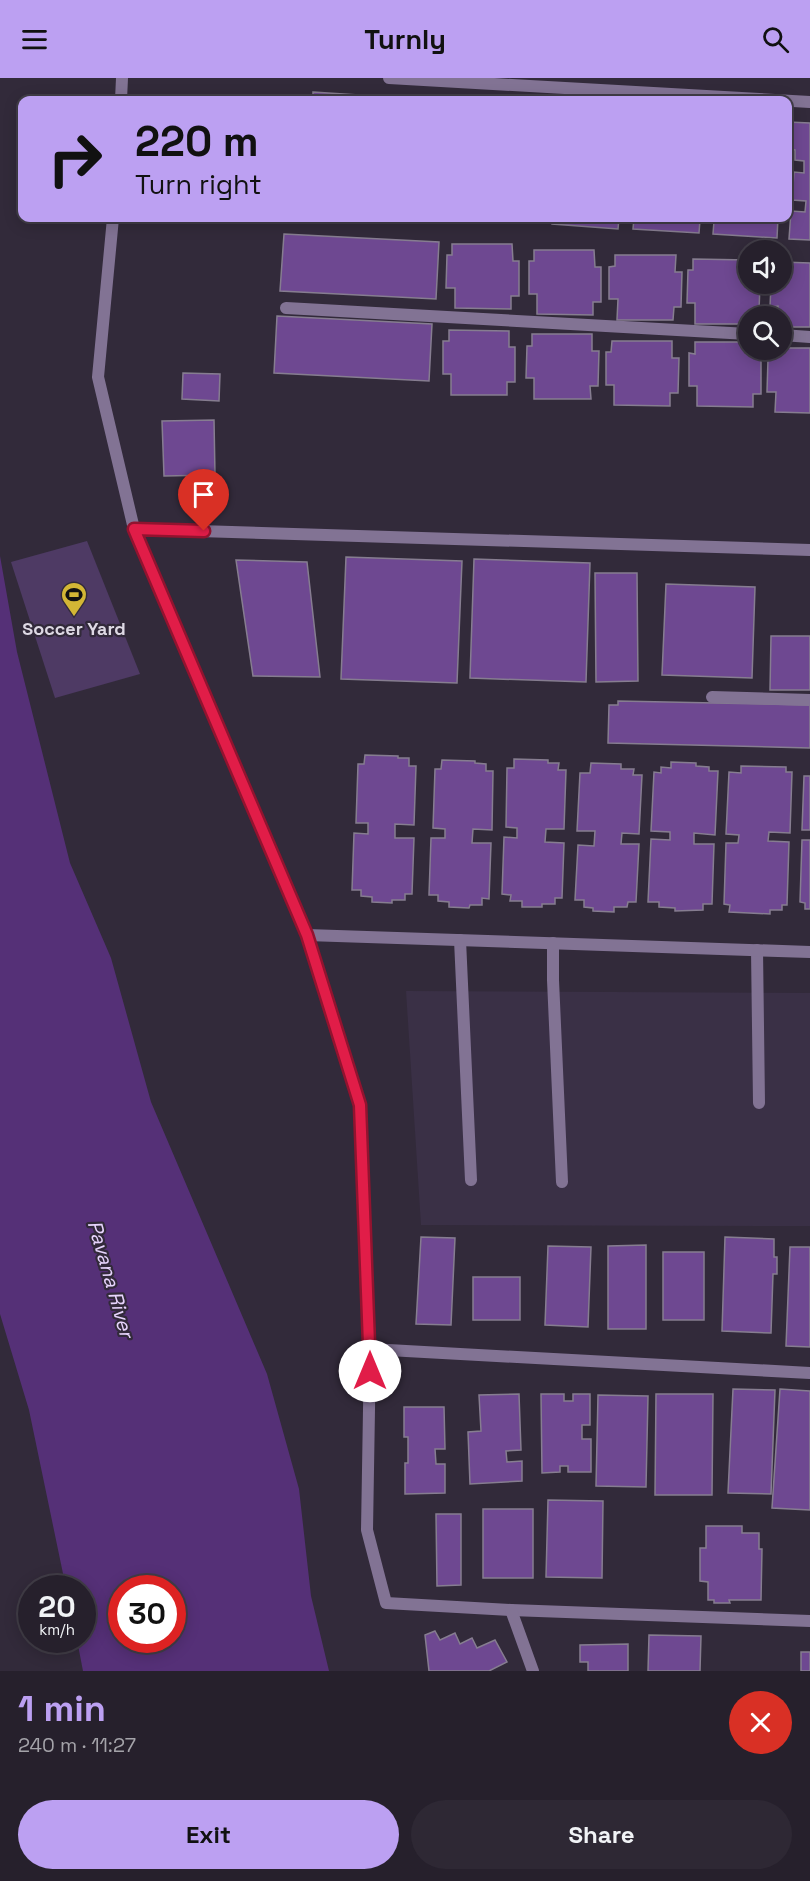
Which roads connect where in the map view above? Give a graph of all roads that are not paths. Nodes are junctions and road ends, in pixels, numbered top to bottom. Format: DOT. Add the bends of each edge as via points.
graph roads {
  1 [pos="122,78"];
  2 [pos="389,78"];
  3 [pos="120,96"];
  4 [pos="705,96"];
  5 [pos="792,101"];
  6 [pos="810,102"];
  7 [pos="113,222"];
  8 [pos="286,308"];
  9 [pos="738,333"];
  10 [pos="792,336"];
  11 [pos="810,337"];
  12 [pos="134,529"];
  13 [pos="810,550"];
  14 [pos="712,697"];
  15 [pos="810,700"];
  16 [pos="307,935"];
  17 [pos="460,940"];
  18 [pos="553,943"];
  19 [pos="757,950"];
  20 [pos="810,952"];
  21 [pos="759,1103"];
  22 [pos="471,1180"];
  23 [pos="562,1182"];
  24 [pos="370,1349"];
  25 [pos="810,1373"];
  26 [pos="511,1610"];
  27 [pos="810,1620"];
  28 [pos="533,1671"];
  1 -- 3 [label="street"];
  2 -- 4 [label="street"];
  5 -- 6 [label="street"];
  7 -- 12 [label="street" via="98,377"];
  8 -- 9 [label="street"];
  10 -- 11 [label="street"];
  12 -- 13 [label="street"];
  12 -- 16 [label="street"];
  14 -- 15 [label="street"];
  16 -- 17 [label="street"];
  16 -- 24 [label="street" via="360,1105"];
  17 -- 18 [label="street"];
  17 -- 22 [label="street"];
  18 -- 19 [label="street"];
  18 -- 23 [label="street"];
  19 -- 20 [label="street"];
  19 -- 21 [label="street"];
  24 -- 25 [label="street"];
  24 -- 26 [label="street" via="367,1530 386,1603"];
  26 -- 27 [label="street"];
  26 -- 28 [label="street"];
}
